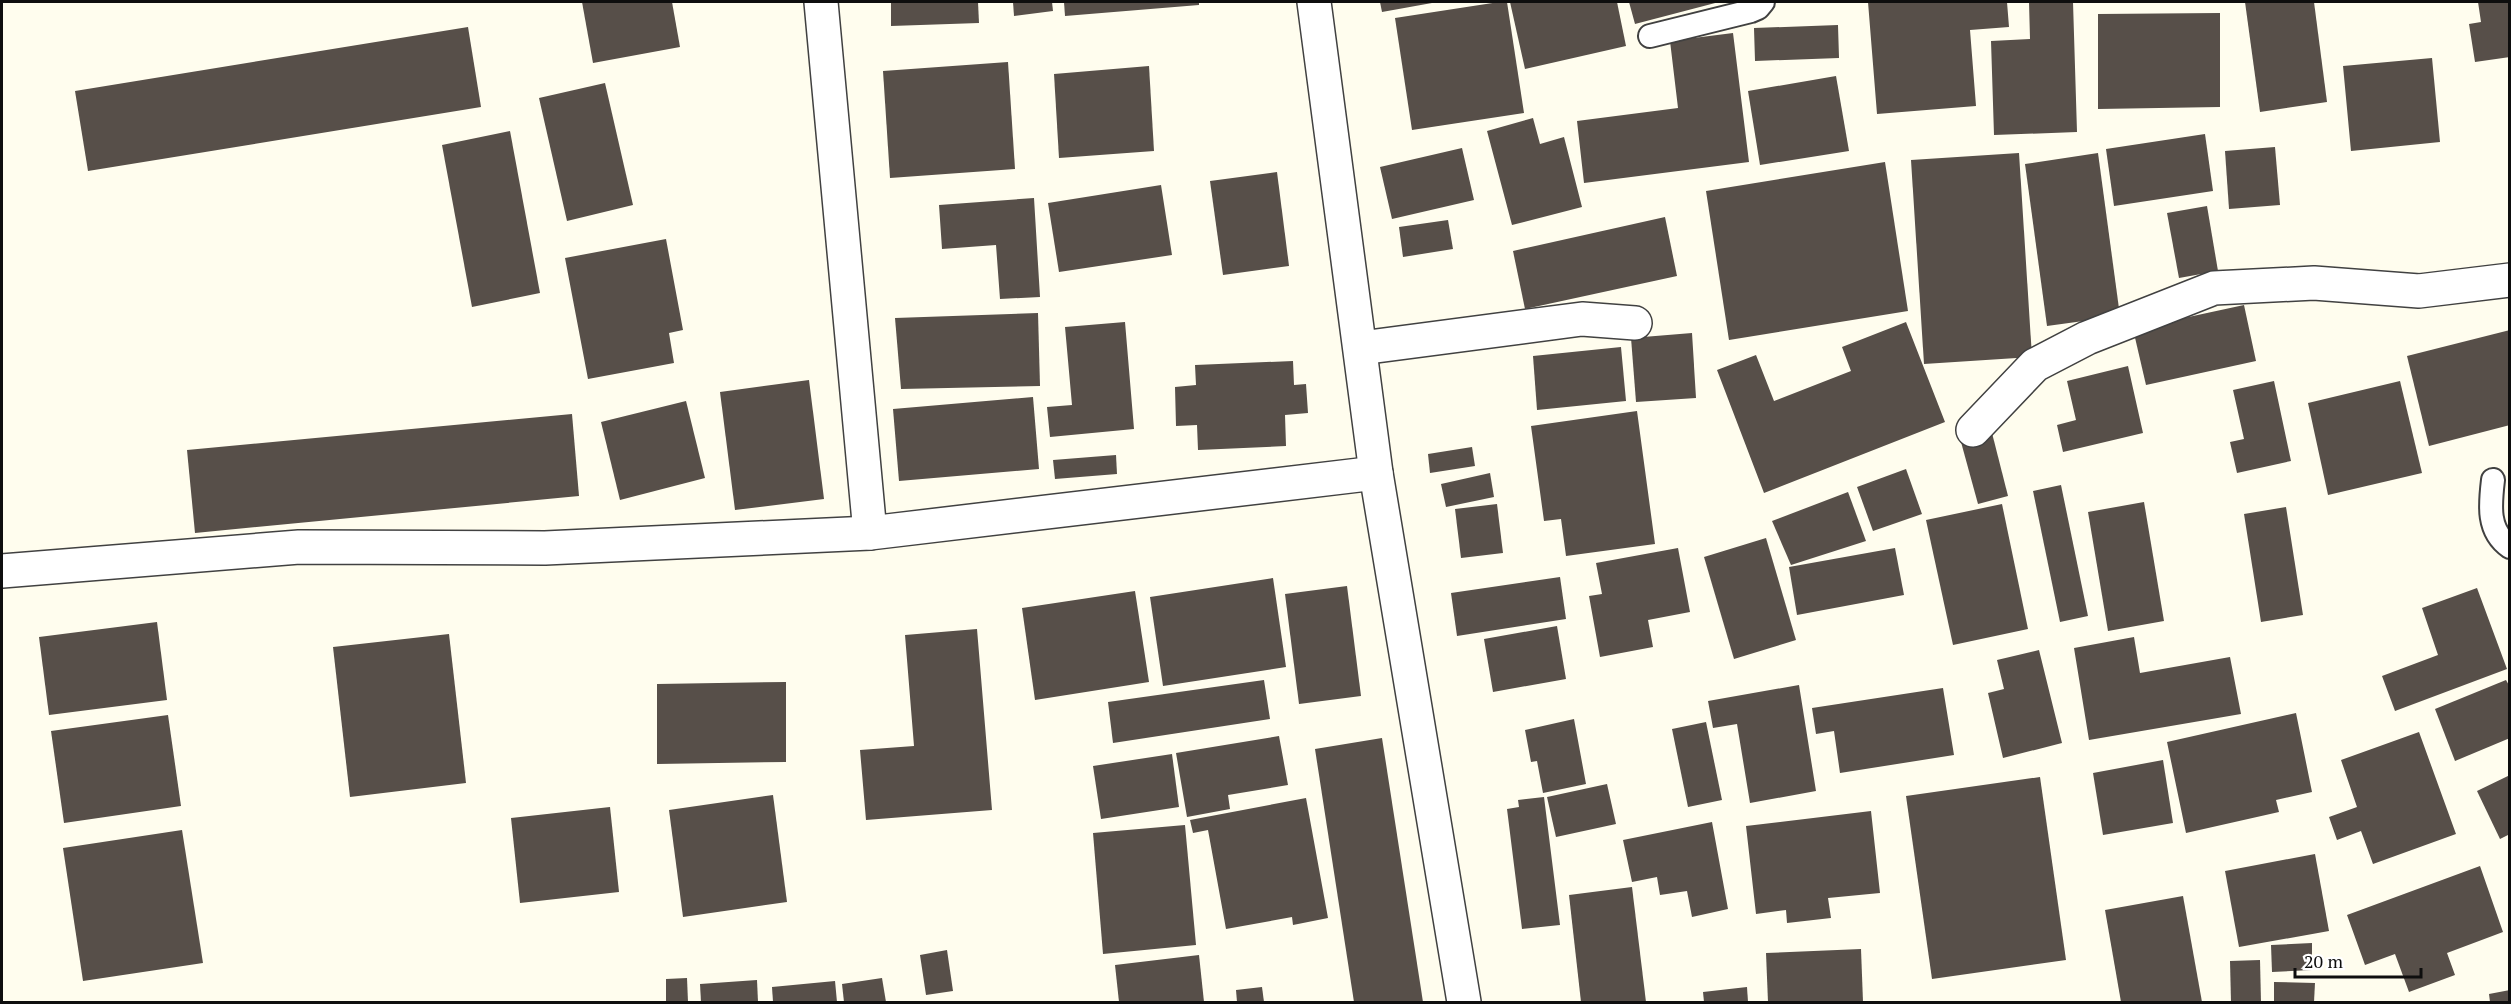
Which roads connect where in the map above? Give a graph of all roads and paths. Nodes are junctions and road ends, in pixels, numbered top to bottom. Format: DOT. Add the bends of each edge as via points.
graph roads {
  1 [pos="820,2"];
  2 [pos="1314,2"];
  3 [pos="1763,2"];
  4 [pos="1650,36"];
  5 [pos="2510,280"];
  6 [pos="1635,323"];
  7 [pos="1361,348"];
  8 [pos="1972,430"];
  9 [pos="1376,473"];
  10 [pos="2493,480"];
  11 [pos="870,533"];
  12 [pos="2510,548"];
  13 [pos="2,571"];
  14 [pos="1464,1002"];
  1 -- 11 [label="street"];
  2 -- 7 [label="street"];
  3 -- 4 [label="lane" via="1751,11"];
  5 -- 8 [label="street" via="2419,291 2313,283 2214,288 2087,338 2035,365"];
  6 -- 7 [label="street" via="1582,319"];
  7 -- 9 [label="street"];
  9 -- 11 [label="street"];
  9 -- 14 [label="street"];
  10 -- 12 [label="lane" via="2489,512 2500,540"];
  11 -- 13 [label="street" via="545,548 300,547"];
}
